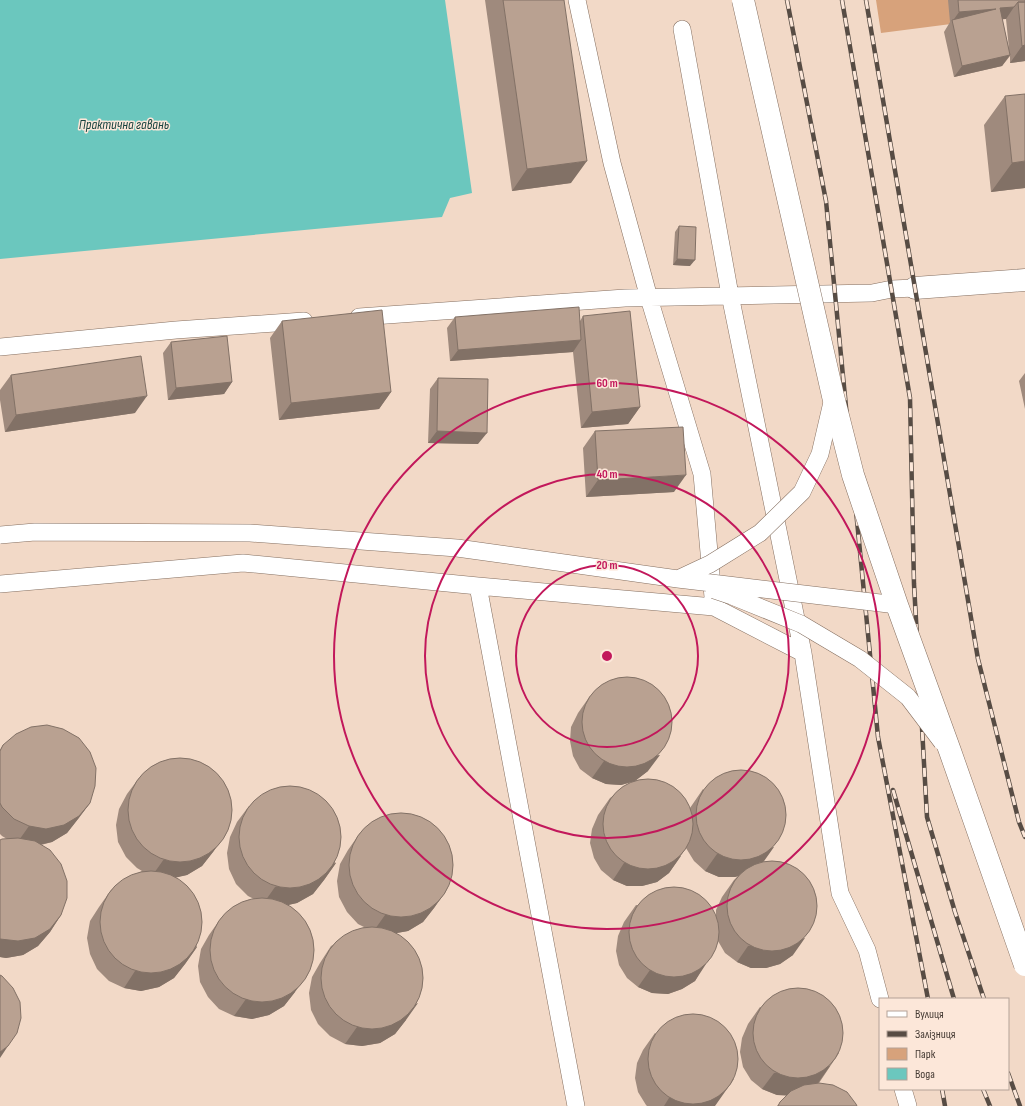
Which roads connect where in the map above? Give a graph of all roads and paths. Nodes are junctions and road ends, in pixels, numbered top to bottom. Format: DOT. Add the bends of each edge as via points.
graph roads {
  1 [pos="577,0"];
  2 [pos="743,0"];
  3 [pos="682,29"];
  4 [pos="1025,280"];
  5 [pos="915,288"];
  6 [pos="730,295"];
  7 [pos="648,298"];
  8 [pos="341,318"];
  9 [pos="318,320"];
  10 [pos="0,347"];
  11 [pos="833,396"];
  12 [pos="0,535"];
  13 [pos="678,579"];
  14 [pos="0,584"];
  15 [pos="478,586"];
  16 [pos="897,605"];
  17 [pos="714,607"];
  18 [pos="803,653"];
  19 [pos="950,751"];
  20 [pos="1025,965"];
  21 [pos="880,998"];
  22 [pos="903,1090"];
  23 [pos="576,1106"];
  24 [pos="908,1106"];
  1 -- 7 [label="lane" via="612,163"];
  2 -- 11 [label="street, bridge"];
  3 -- 6 [label="lane"];
  4 -- 5 [label="street"];
  5 -- 6 [label="lane" via="872,293"];
  6 -- 7 [label="lane"];
  6 -- 18 [label="lane"];
  7 -- 8 [label="lane"];
  7 -- 17 [label="lane" via="702,474"];
  9 -- 10 [label="lane" via="176,330"];
  11 -- 13 [label="lane, bridge" via="820,454 802,492 760,533 710,564"];
  11 -- 16 [label="street, bridge" via="853,475"];
  12 -- 13 [label="lane, bridge" via="35,532 250,533 457,548"];
  13 -- 16 [label="lane, bridge"];
  13 -- 19 [label="lane, bridge" via="732,596 801,624 860,659 908,697"];
  14 -- 15 [label="lane" via="243,563"];
  15 -- 17 [label="lane"];
  15 -- 23 [label="lane"];
  16 -- 19 [label="street, bridge"];
  17 -- 18 [label="lane"];
  18 -- 21 [label="lane" via="840,893 867,950"];
  19 -- 20 [label="street, bridge"];
  22 -- 24 [label="lane"];
}
